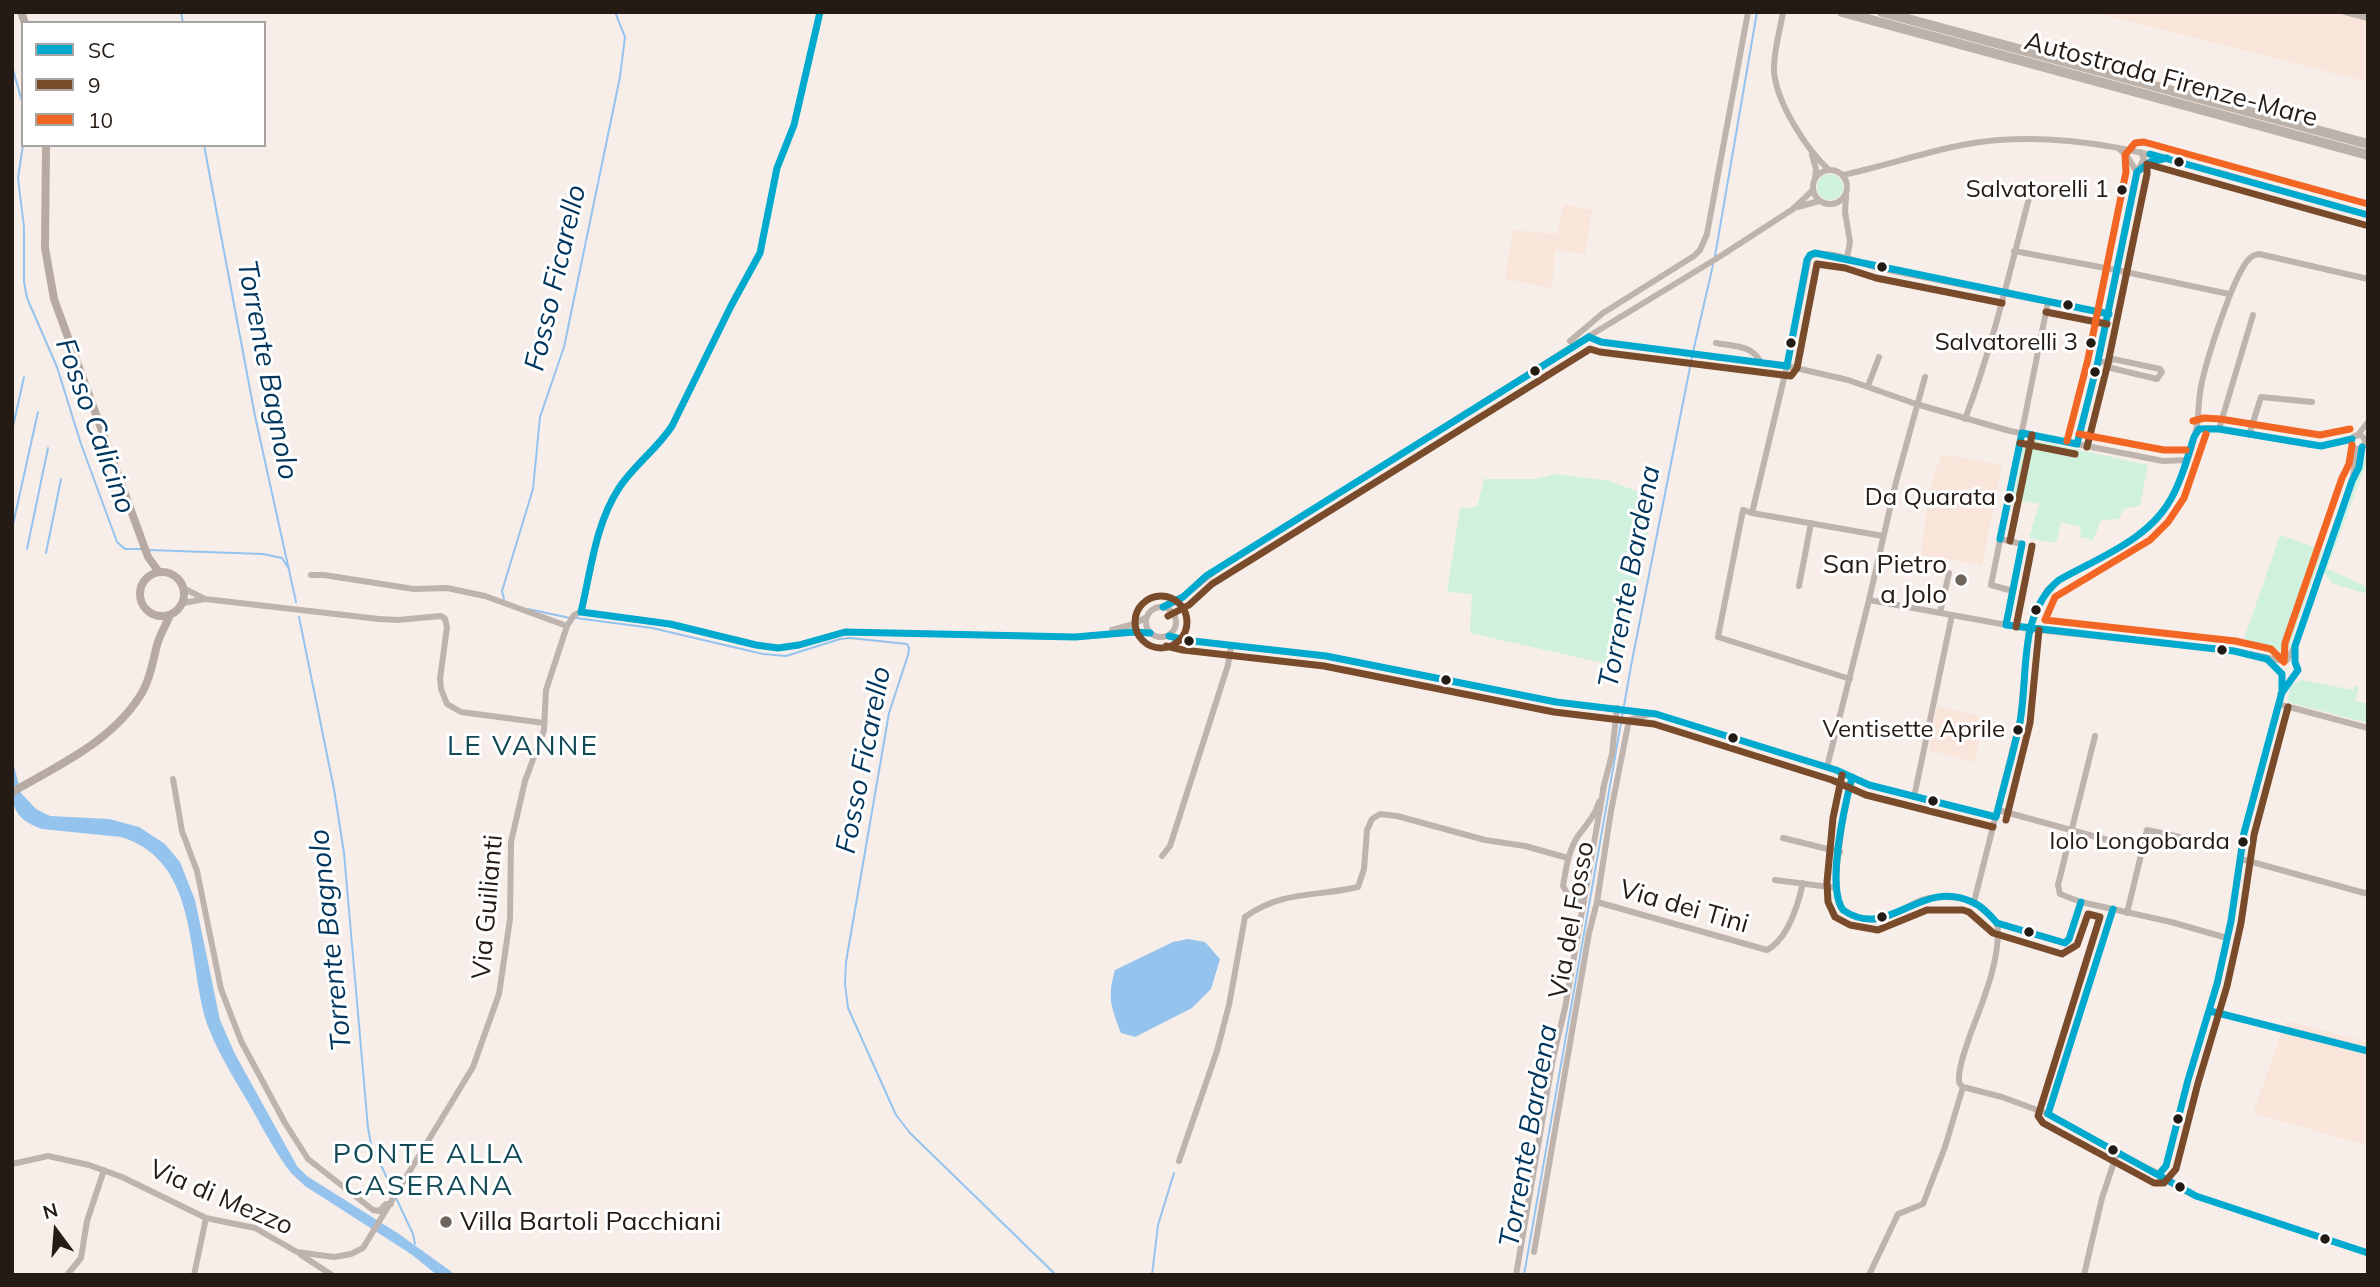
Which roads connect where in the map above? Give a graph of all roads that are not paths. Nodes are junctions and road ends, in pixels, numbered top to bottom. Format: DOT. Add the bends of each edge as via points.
graph roads {
  1 [pos="820,12"];
  2 [pos="1748,12"];
  3 [pos="1783,12"];
  4 [pos="1842,12"];
  5 [pos="1882,12"];
  6 [pos="2345,12"];
  7 [pos="2368,18"];
  8 [pos="2368,144"];
  9 [pos="2117,146"];
  10 [pos="46,147"];
  11 [pos="2141,152"];
  12 [pos="1812,153"];
  13 [pos="2368,155"];
  14 [pos="2167,158"];
  15 [pos="1829,170"];
  16 [pos="1868,170"];
  17 [pos="2137,172"];
  18 [pos="1843,176"];
  19 [pos="1815,179"];
  20 [pos="1847,184"];
  21 [pos="2032,187"];
  22 [pos="1813,190"];
  23 [pos="1846,194"];
  24 [pos="1819,201"];
  25 [pos="1830,205"];
  26 [pos="1793,209"];
  27 [pos="2368,215"];
  28 [pos="1847,220"];
  29 [pos="2014,251"];
  30 [pos="1847,258"];
  31 [pos="2116,270"];
  32 [pos="2368,279"];
  33 [pos="2004,293"];
  34 [pos="2229,294"];
  35 [pos="2048,302"];
  36 [pos="2109,314"];
  37 [pos="2253,315"];
  38 [pos="1570,341"];
  39 [pos="1716,343"];
  40 [pos="1683,353"];
  41 [pos="1880,357"];
  42 [pos="1760,361"];
  43 [pos="2098,361"];
  44 [pos="2108,363"];
  45 [pos="2135,364"];
  46 [pos="1787,366"];
  47 [pos="2132,373"];
  48 [pos="1925,377"];
  49 [pos="1868,386"];
  50 [pos="2312,402"];
  51 [pos="1916,404"];
  52 [pos="1965,419"];
  53 [pos="2368,422"];
  54 [pos="2219,429"];
  55 [pos="2196,431"];
  56 [pos="2021,433"];
  57 [pos="2249,435"];
  58 [pos="2354,438"];
  59 [pos="2365,442"];
  60 [pos="2077,444"];
  61 [pos="2353,447"];
  62 [pos="2186,460"];
  63 [pos="2352,481"];
  64 [pos="1752,513"];
  65 [pos="1811,523"];
  66 [pos="1884,536"];
  67 [pos="2000,539"];
  68 [pos="148,557"];
  69 [pos="159,572"];
  70 [pos="1949,573"];
  71 [pos="311,575"];
  72 [pos="149,576"];
  73 [pos="1799,586"];
  74 [pos="183,588"];
  75 [pos="2013,592"];
  76 [pos="1183,597"];
  77 [pos="205,599"];
  78 [pos="1869,600"];
  79 [pos="183,603"];
  80 [pos="1163,607"];
  81 [pos="1940,613"];
  82 [pos="578,614"];
  83 [pos="153,615"];
  84 [pos="170,615"];
  85 [pos="1952,615"];
  86 [pos="1147,617"];
  87 [pos="1176,621"];
  88 [pos="568,624"];
  89 [pos="2006,625"];
  90 [pos="2029,629"];
  91 [pos="1150,633"];
  92 [pos="1096,634"];
  93 [pos="1169,636"];
  94 [pos="158,642"];
  95 [pos="1201,642"];
  96 [pos="1231,646"];
  97 [pos="2295,646"];
  98 [pos="2267,659"];
  99 [pos="2286,660"];
  100 [pos="2295,662"];
  101 [pos="2281,672"];
  102 [pos="2293,677"];
  103 [pos="1850,679"];
  104 [pos="2282,692"];
  105 [pos="2278,704"];
  106 [pos="1617,708"];
  107 [pos="1656,713"];
  108 [pos="544,723"];
  109 [pos="2368,727"];
  110 [pos="2095,736"];
  111 [pos="1827,767"];
  112 [pos="1852,777"];
  113 [pos="173,779"];
  114 [pos="1604,786"];
  115 [pos="12,792"];
  116 [pos="1914,797"];
  117 [pos="1997,814"];
  118 [pos="2071,832"];
  119 [pos="1783,838"];
  120 [pos="2110,841"];
  121 [pos="2199,841"];
  122 [pos="1840,852"];
  123 [pos="1161,856"];
  124 [pos="1568,858"];
  125 [pos="2242,859"];
  126 [pos="1775,880"];
  127 [pos="1803,883"];
  128 [pos="1837,888"];
  129 [pos="2368,894"];
  130 [pos="1584,902"];
  131 [pos="1597,902"];
  132 [pos="1973,902"];
  133 [pos="2081,902"];
  134 [pos="2113,909"];
  135 [pos="2127,913"];
  136 [pos="1997,923"];
  137 [pos="2227,938"];
  138 [pos="2210,1010"];
  139 [pos="2368,1051"];
  140 [pos="1963,1087"];
  141 [pos="2048,1114"];
  142 [pos="2117,1153"];
  143 [pos="1179,1161"];
  144 [pos="12,1164"];
  145 [pos="104,1170"];
  146 [pos="2160,1174"];
  147 [pos="391,1203"];
  148 [pos="206,1218"];
  149 [pos="370,1239"];
  150 [pos="297,1252"];
  151 [pos="1534,1252"];
  152 [pos="2368,1253"];
  153 [pos="67,1275"];
  154 [pos="194,1275"];
  155 [pos="332,1275"];
  156 [pos="1516,1275"];
  157 [pos="1869,1275"];
  158 [pos="2084,1275"];
  1 -- 82 [label="street" via="794,125 777,168 760,253 668,434 625,479 610,505"];
  2 -- 38 [label="street" via="1703,246"];
  3 -- 12 [label="street" via="1774,65 1777,87"];
  4 -- 13 [label="highway, Autostrada Firenze-Mare"];
  5 -- 8 [label="highway, Autostrada Firenze-Mare"];
  6 -- 7 [label="street"];
  9 -- 11 [label="street"];
  9 -- 16 [label="street" via="2061,139 1996,140 1950,146"];
  9 -- 17 [label="street"];
  10 -- 68 [label="main road" via="44,229 49,279"];
  11 -- 14 [label="street"];
  11 -- 17 [label="street" via="2144,159"];
  12 -- 15 [label="street"];
  12 -- 19 [label="street"];
  14 -- 17 [label="street" via="2150,162"];
  14 -- 27 [label="street"];
  15 -- 18 [label="street"];
  15 -- 19 [label="street"];
  16 -- 18 [label="street"];
  16 -- 20 [label="street"];
  17 -- 31 [label="street"];
  18 -- 20 [label="street"];
  19 -- 22 [label="street"];
  20 -- 23 [label="street"];
  21 -- 29 [label="street"];
  22 -- 24 [label="street"];
  22 -- 26 [label="street"];
  23 -- 25 [label="street"];
  23 -- 28 [label="street"];
  24 -- 25 [label="street"];
  24 -- 26 [label="street"];
  25 -- 28 [label="street"];
  26 -- 76 [label="street" via="1206,576"];
  28 -- 30 [label="street"];
  29 -- 31 [label="street"];
  29 -- 33 [label="street"];
  30 -- 33 [label="street"];
  30 -- 46 [label="street" via="1818,253 1809,257"];
  31 -- 34 [label="street"];
  31 -- 36 [label="street"];
  32 -- 34 [label="street" via="2259,254 2248,259"];
  33 -- 35 [label="street"];
  33 -- 52 [label="street" via="1983,374"];
  34 -- 55 [label="street" via="2200,391"];
  35 -- 36 [label="street"];
  35 -- 56 [label="street"];
  36 -- 43 [label="street"];
  37 -- 54 [label="street"];
  39 -- 42 [label="street" via="1750,349"];
  40 -- 42 [label="street"];
  41 -- 49 [label="street"];
  42 -- 46 [label="street"];
  43 -- 44 [label="street"];
  43 -- 60 [label="street"];
  44 -- 45 [label="street" via="2113,359"];
  44 -- 47 [label="street"];
  45 -- 47 [label="street"];
  45 -- 47 [label="street" via="2162,372 2157,379"];
  46 -- 49 [label="street"];
  46 -- 64 [label="street"];
  48 -- 51 [label="street"];
  49 -- 51 [label="street"];
  50 -- 57 [label="street" via="2261,397"];
  51 -- 52 [label="street"];
  51 -- 66 [label="street"];
  52 -- 56 [label="street"];
  53 -- 58 [label="street"];
  54 -- 55 [label="street"];
  54 -- 57 [label="street"];
  55 -- 62 [label="street"];
  56 -- 60 [label="street"];
  56 -- 67 [label="street"];
  57 -- 58 [label="street" via="2321,446"];
  58 -- 59 [label="street" via="2361,436"];
  58 -- 61 [label="street"];
  59 -- 61 [label="street"];
  59 -- 63 [label="street"];
  60 -- 62 [label="street" via="2163,461"];
  61 -- 63 [label="street"];
  62 -- 90 [label="street" via="2174,494 2160,515 2144,532 2047,590"];
  63 -- 97 [label="street"];
  64 -- 65 [label="street"];
  64 -- 103 [label="street" via="1742,510 1718,637"];
  65 -- 66 [label="street"];
  65 -- 73 [label="street"];
  66 -- 78 [label="street"];
  67 -- 75 [label="street" via="1991,585"];
  67 -- 75 [label="street" via="2022,544"];
  68 -- 69 [label="main road"];
  68 -- 72 [label="main road"];
  69 -- 72 [label="main road"];
  69 -- 74 [label="main road" via="173,575"];
  70 -- 81 [label="street"];
  71 -- 88 [label="street" via="414,589 447,588"];
  72 -- 83 [label="main road" via="140,596"];
  74 -- 77 [label="street"];
  74 -- 79 [label="main road"];
  75 -- 89 [label="street"];
  76 -- 80 [label="street"];
  76 -- 87 [label="street"];
  77 -- 79 [label="street"];
  77 -- 108 [label="street" via="398,620 441,616 447,627 441,689 447,704 461,712"];
  78 -- 81 [label="street"];
  78 -- 103 [label="street"];
  79 -- 84 [label="main road"];
  80 -- 86 [label="street"];
  80 -- 87 [label="street"];
  81 -- 85 [label="street"];
  82 -- 88 [label="street, Via Guilianti"];
  82 -- 92 [label="street" via="670,624 778,648 845,632"];
  83 -- 84 [label="main road"];
  83 -- 94 [label="main road"];
  84 -- 94 [label="main road"];
  85 -- 89 [label="street"];
  85 -- 116 [label="street"];
  86 -- 91 [label="street"];
  86 -- 92 [label="street"];
  87 -- 93 [label="street"];
  87 -- 95 [label="street" via="1182,635"];
  88 -- 108 [label="street, Via Guilianti" via="546,690"];
  89 -- 90 [label="street"];
  90 -- 98 [label="street" via="2234,651"];
  90 -- 117 [label="street" via="2020,720"];
  91 -- 92 [label="street"];
  91 -- 93 [label="street" via="1159,638"];
  93 -- 95 [label="street"];
  94 -- 115 [label="main road" via="149,677 128,712 100,739"];
  95 -- 96 [label="street"];
  96 -- 106 [label="street" via="1326,656 1556,702"];
  96 -- 123 [label="street" via="1170,846"];
  97 -- 99 [label="street"];
  97 -- 100 [label="street"];
  98 -- 99 [label="street"];
  98 -- 101 [label="street"];
  99 -- 100 [label="street"];
  99 -- 101 [label="street"];
  100 -- 102 [label="street" via="2298,670"];
  101 -- 102 [label="street"];
  101 -- 104 [label="street"];
  102 -- 104 [label="street"];
  103 -- 111 [label="street"];
  104 -- 105 [label="street"];
  105 -- 109 [label="street"];
  105 -- 125 [label="street" via="2244,833"];
  106 -- 107 [label="street"];
  106 -- 114 [label="street"];
  107 -- 111 [label="street"];
  107 -- 131 [label="street, Via del Fosso" via="1629,720"];
  108 -- 147 [label="street, Via Guilianti" via="511,842 510,919 499,994 473,1067"];
  110 -- 118 [label="street"];
  111 -- 112 [label="street"];
  112 -- 116 [label="street"];
  112 -- 122 [label="street"];
  113 -- 147 [label="street" via="221,989 241,1041 308,1159 375,1211"];
  114 -- 124 [label="street" via="1595,814"];
  114 -- 130 [label="street"];
  116 -- 117 [label="street"];
  117 -- 118 [label="street"];
  117 -- 132 [label="street"];
  118 -- 120 [label="street"];
  118 -- 133 [label="street" via="2058,890"];
  119 -- 122 [label="street"];
  121 -- 135 [label="street" via="2147,830"];
  122 -- 128 [label="street"];
  124 -- 130 [label="street" via="1563,889"];
  124 -- 143 [label="street" via="1380,814 1367,830 1358,887 1287,897 1245,917 1217,1051"];
  125 -- 129 [label="street"];
  125 -- 137 [label="street"];
  126 -- 127 [label="street"];
  127 -- 128 [label="street"];
  127 -- 131 [label="street, Via dei Tini" via="1792,918 1767,950"];
  128 -- 132 [label="street" via="1842,909 1873,919 1925,899"];
  130 -- 156 [label="street"];
  131 -- 151 [label="street, Via del Fosso"];
  132 -- 136 [label="street"];
  133 -- 134 [label="street"];
  133 -- 136 [label="street" via="2065,943"];
  134 -- 135 [label="street"];
  134 -- 141 [label="street"];
  135 -- 137 [label="street"];
  136 -- 140 [label="street" via="1992,967 1958,1077"];
  137 -- 138 [label="street"];
  138 -- 139 [label="street"];
  138 -- 146 [label="street"];
  140 -- 141 [label="street"];
  140 -- 157 [label="street" via="1923,1204 1898,1214"];
  141 -- 142 [label="street"];
  142 -- 146 [label="street"];
  142 -- 158 [label="street"];
  144 -- 145 [label="street, Via di Mezzo" via="48,1156"];
  145 -- 148 [label="street, Via di Mezzo"];
  145 -- 153 [label="street" via="87,1221 81,1258"];
  146 -- 152 [label="street" via="2196,1196"];
  147 -- 149 [label="street, Via Guilianti"];
  148 -- 150 [label="street, Via di Mezzo" via="256,1228"];
  148 -- 154 [label="street"];
  149 -- 150 [label="street, Via di Mezzo" via="360,1250 345,1255"];
  150 -- 155 [label="street"];
}
